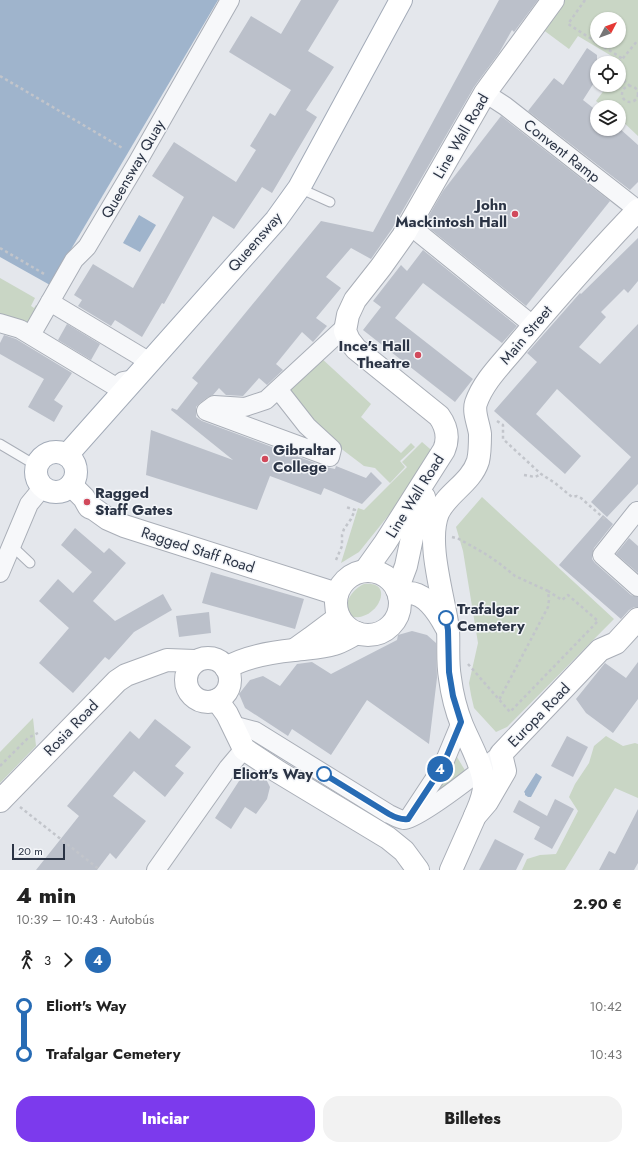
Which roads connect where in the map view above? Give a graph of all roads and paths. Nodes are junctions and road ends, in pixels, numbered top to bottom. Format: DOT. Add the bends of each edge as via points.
graph roads {
  1 [pos="230,0"];
  2 [pos="401,0"];
  3 [pos="553,0"];
  4 [pos="585,0"];
  5 [pos="638,40"];
  6 [pos="618,56"];
  7 [pos="625,56"];
  8 [pos="0,76"];
  9 [pos="626,82"];
  10 [pos="630,86"];
  11 [pos="637,89"];
  12 [pos="485,93"];
  13 [pos="637,99"];
  14 [pos="128,152"];
  15 [pos="299,188"];
  16 [pos="330,202"];
  17 [pos="638,210"];
  18 [pos="409,225"];
  19 [pos="0,248"];
  20 [pos="47,275"];
  21 [pos="50,302"];
  22 [pos="0,323"];
  23 [pos="534,326"];
  24 [pos="345,327"];
  25 [pos="31,335"];
  26 [pos="150,362"];
  27 [pos="134,379"];
  28 [pos="278,389"];
  29 [pos="475,405"];
  30 [pos="439,416"];
  31 [pos="494,419"];
  32 [pos="0,444"];
  33 [pos="67,455"];
  34 [pos="37,466"];
  35 [pos="541,474"];
  36 [pos="524,475"];
  37 [pos="71,485"];
  38 [pos="43,487"];
  39 [pos="346,507"];
  40 [pos="638,516"];
  41 [pos="620,532"];
  42 [pos="450,536"];
  43 [pos="12,546"];
  44 [pos="336,560"];
  45 [pos="30,563"];
  46 [pos="365,571"];
  47 [pos="0,573"];
  48 [pos="638,587"];
  49 [pos="548,591"];
  50 [pos="398,593"];
  51 [pos="336,594"];
  52 [pos="339,617"];
  53 [pos="638,619"];
  54 [pos="448,630"];
  55 [pos="357,633"];
  56 [pos="294,650"];
  57 [pos="226,668"];
  58 [pos="190,669"];
  59 [pos="472,669"];
  60 [pos="217,700"];
  61 [pos="499,700"];
  62 [pos="461,722"];
  63 [pos="232,725"];
  64 [pos="244,749"];
  65 [pos="501,754"];
  66 [pos="481,770"];
  67 [pos="3,799"];
  68 [pos="475,816"];
  69 [pos="408,819"];
  70 [pos="100,870"];
  71 [pos="156,870"];
  72 [pos="418,870"];
  73 [pos="452,870"];
  1 -- 21 [label="street, Queensway Quay" via="94,234 74,260"];
  2 -- 15 [label="main road, Queensway"];
  3 -- 12 [label="main road, Line Wall Road"];
  4 -- 6 [label="path" via="568,24"];
  5 -- 7 [label="path"];
  8 -- 14 [label="path"];
  9 -- 10 [label="path"];
  10 -- 11 [label="path"];
  10 -- 13 [label="path" via="623,90 622,96 627,101"];
  11 -- 13 [label="path"];
  12 -- 17 [label="street, Convent Ramp"];
  12 -- 18 [label="main road, Line Wall Road"];
  15 -- 16 [label="lane"];
  15 -- 26 [label="main road, Queensway" via="276,220"];
  17 -- 23 [label="main road, Main Street"];
  18 -- 23 [label="street"];
  18 -- 24 [label="main road, Line Wall Road" via="384,263 354,300"];
  19 -- 20 [label="path"];
  21 -- 25 [label="street, Queensway Quay"];
  21 -- 26 [label="street"];
  22 -- 25 [label="street" via="20,328"];
  23 -- 29 [label="main road, Main Street" via="492,375"];
  24 -- 28 [label="street"];
  24 -- 30 [label="main road" via="347,336 356,349"];
  25 -- 27 [label="street" via="116,387 123,381"];
  26 -- 27 [label="main road, Queensway"];
  27 -- 33 [label="main road, Queensway"];
  28 -- 28 [label="street" via="266,400 245,407 214,405 206,410 330,457 332,449 308,426"];
  29 -- 30 [label="main road" via="457,415"];
  29 -- 50 [label="main road, Main Street" via="420,506"];
  29 -- 54 [label="main road" via="480,434 479,459 465,482 443,505 434,533"];
  30 -- 46 [label="main road, Line Wall Road" via="446,429 444,450 386,543"];
  31 -- 35 [label="path" via="503,425 503,439"];
  32 -- 34 [label="lane"];
  33 -- 34 [label="main road" via="49,453"];
  33 -- 37 [label="main road" via="75,466 76,473"];
  34 -- 38 [label="main road" via="37,477"];
  35 -- 36 [label="path" via="535,477"];
  35 -- 41 [label="path" via="572,497 581,498"];
  37 -- 38 [label="main road" via="61,492"];
  37 -- 51 [label="main road, Ragged Staff Road" via="89,507 124,526"];
  38 -- 43 [label="street" via="29,504"];
  39 -- 44 [label="path" via="355,510 344,529 342,546"];
  40 -- 41 [label="street"];
  41 -- 48 [label="street" via="602,555"];
  42 -- 49 [label="path" via="484,552 515,576"];
  43 -- 45 [label="lane"];
  43 -- 47 [label="street"];
  46 -- 50 [label="main road" via="384,575 394,584"];
  46 -- 51 [label="main road" via="347,578"];
  49 -- 61 [label="path" via="548,607"];
  49 -- 61 [label="path" via="562,600 568,596 598,621 510,712"];
  50 -- 54 [label="main road" via="409,593 423,598"];
  50 -- 55 [label="main road" via="398,613 389,627 374,635"];
  51 -- 52 [label="main road" via="336,610"];
  52 -- 55 [label="main road" via="343,624"];
  52 -- 56 [label="main road"];
  53 -- 65 [label="main road, Europa Road" via="616,643 600,650"];
  54 -- 62 [label="main road" via="449,672"];
  55 -- 56 [label="main road" via="335,644"];
  56 -- 57 [label="main road" via="248,658"];
  57 -- 58 [label="main road, Rosia Road" via="216,659 202,658"];
  57 -- 60 [label="main road" via="229,674 228,687"];
  58 -- 60 [label="main road" via="188,690 197,699 208,702"];
  58 -- 67 [label="main road, Rosia Road" via="167,660 126,675 117,681"];
  59 -- 61 [label="path"];
  60 -- 63 [label="main road"];
  62 -- 66 [label="main road"];
  62 -- 69 [label="street" via="439,772"];
  63 -- 64 [label="main road"];
  63 -- 69 [label="street" via="255,731 389,814 403,820"];
  64 -- 71 [label="street"];
  64 -- 72 [label="main road" via="388,838 404,851"];
  65 -- 66 [label="street"];
  65 -- 68 [label="main road, Europa Road" via="505,771 487,802"];
  66 -- 68 [label="main road" via="484,790"];
  66 -- 69 [label="street" via="431,806"];
  67 -- 70 [label="path"];
  68 -- 73 [label="main road, Europa Road"];
}
